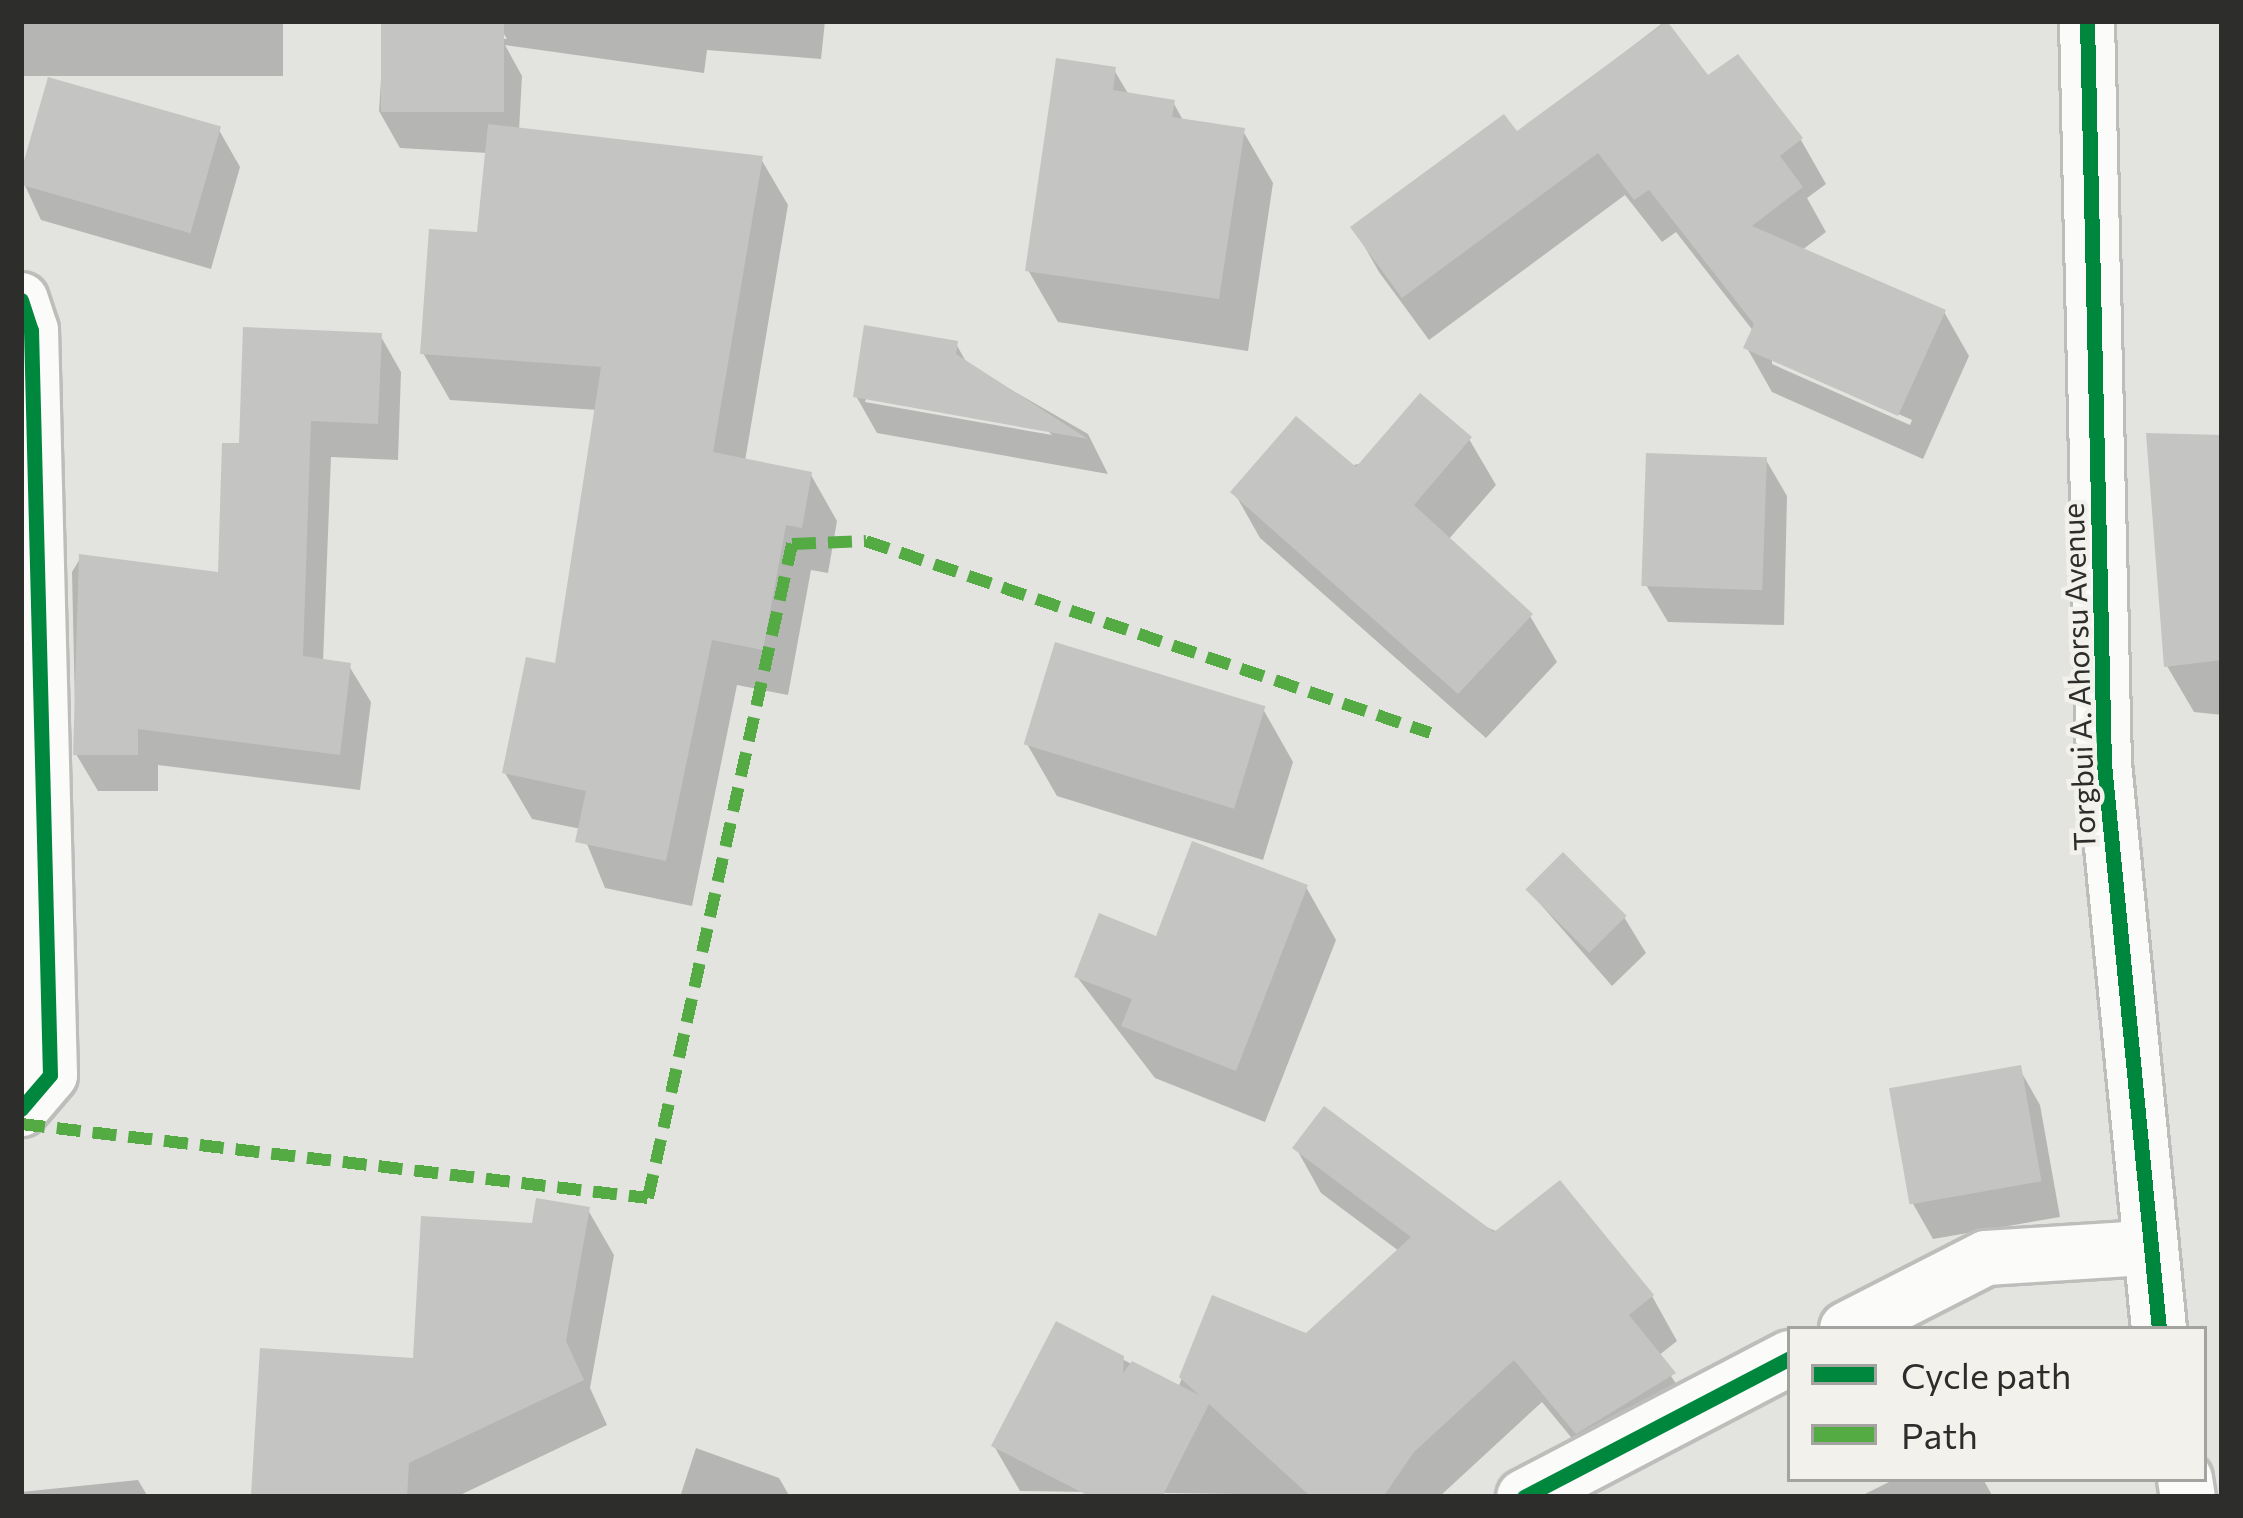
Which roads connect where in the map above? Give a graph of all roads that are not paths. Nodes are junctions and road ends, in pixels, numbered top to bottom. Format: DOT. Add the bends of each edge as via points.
graph roads {
  1 [pos="2087,21"];
  2 [pos="21,300"];
  3 [pos="21,1109"];
  4 [pos="2145,1248"];
  5 [pos="1853,1326"];
  6 [pos="2158,1326"];
  7 [pos="1787,1360"];
  8 [pos="1524,1497"];
  1 -- 4 [label="street, Torgbui A. Ahorsu Avenue" via="2104,764"];
  2 -- 3 [label="street" via="32,329 50,1075"];
  4 -- 5 [label="street" via="1986,1258"];
  4 -- 6 [label="street, Torgbui A. Ahorsu Avenue"];
  7 -- 8 [label="street"];
}
